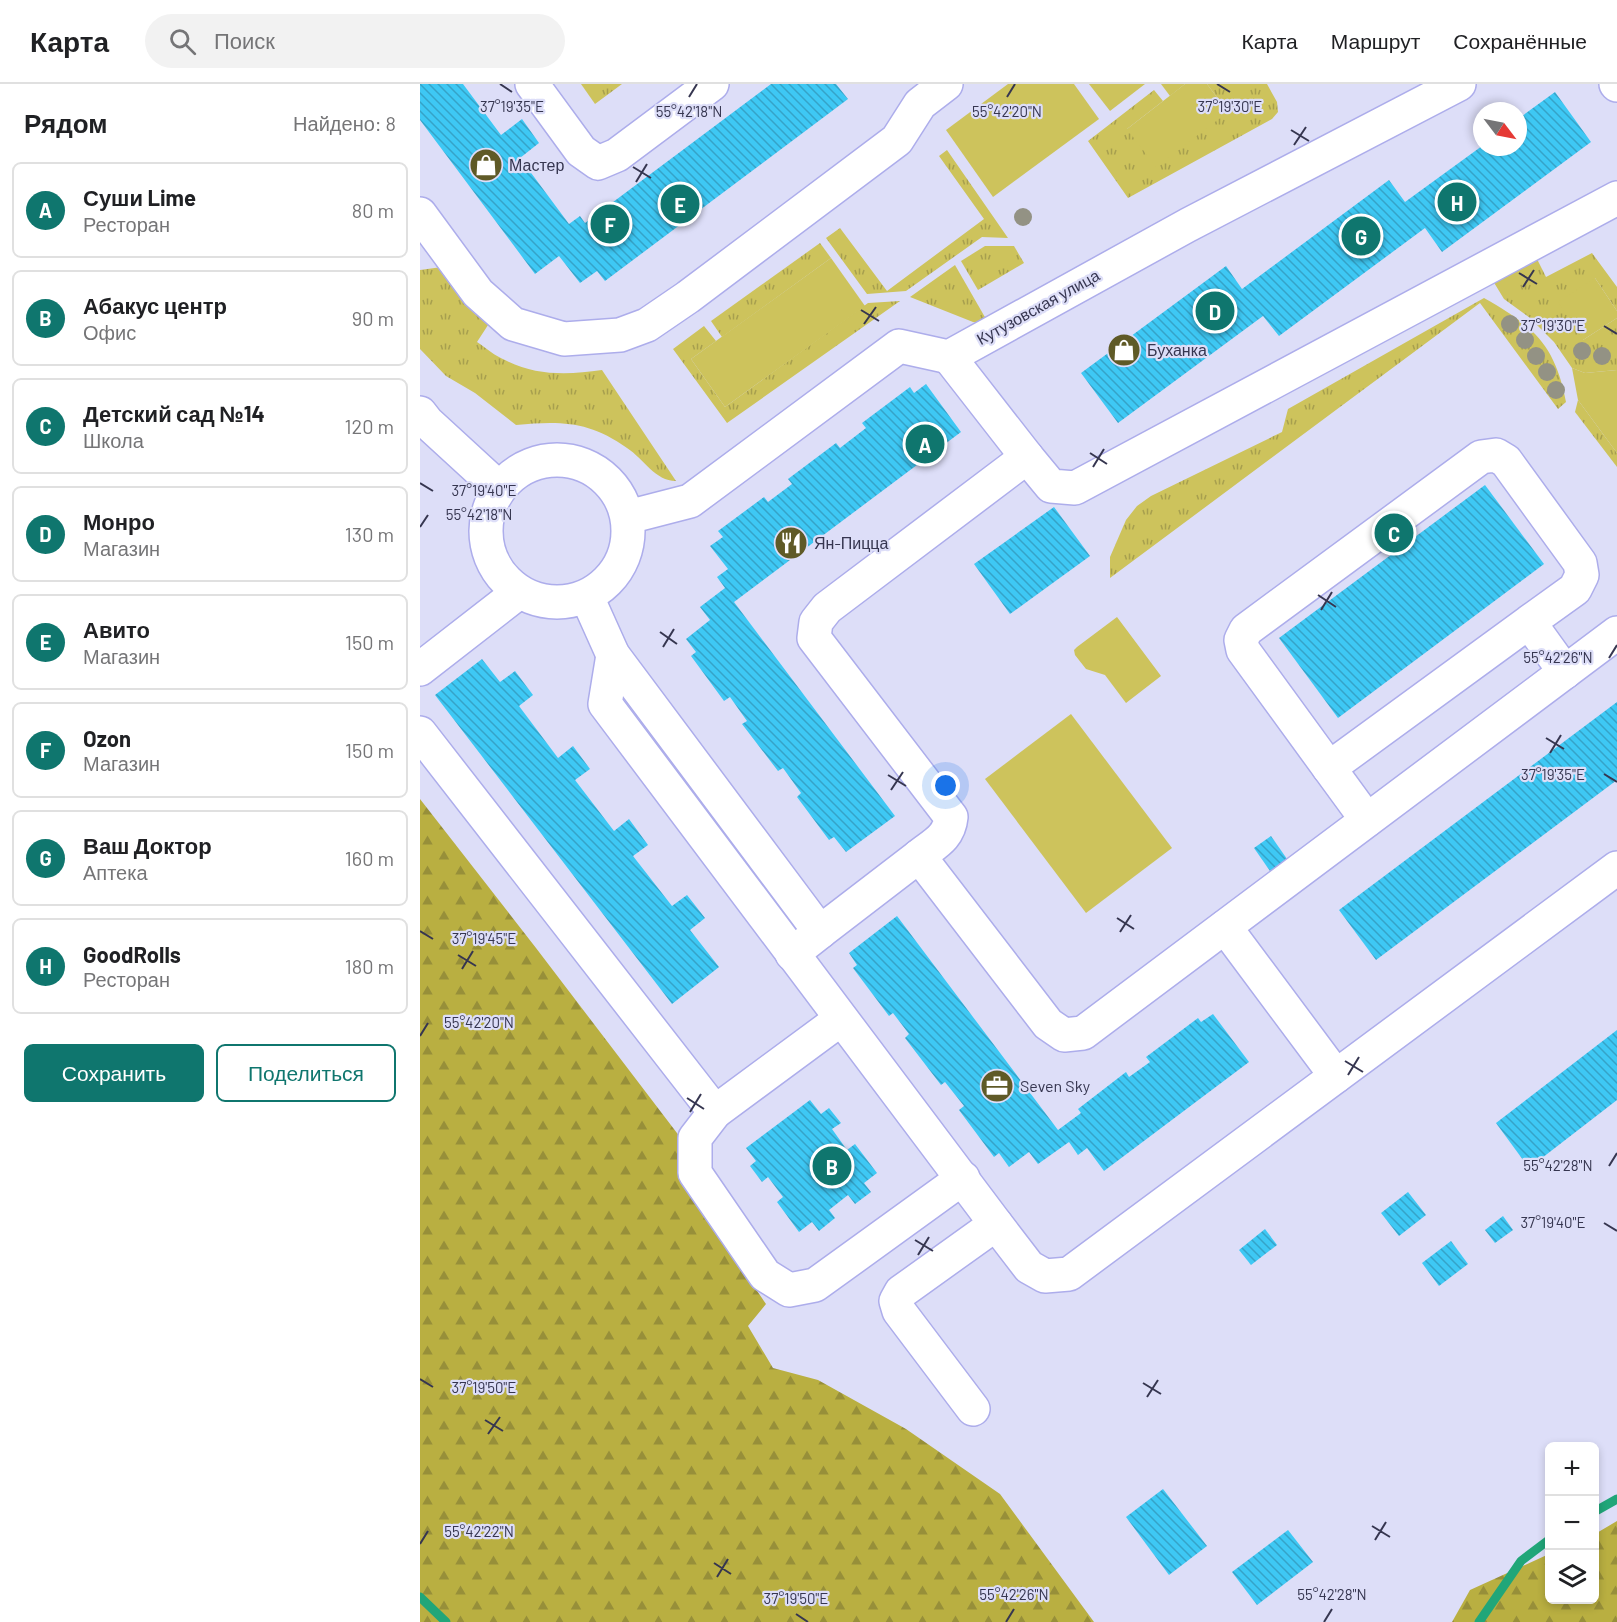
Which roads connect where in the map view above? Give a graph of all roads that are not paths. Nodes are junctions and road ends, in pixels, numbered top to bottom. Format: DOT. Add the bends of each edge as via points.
graph roads {
  1 [pos="532,84"];
  2 [pos="712,84"];
  3 [pos="946,84"];
  4 [pos="1459,84"];
  5 [pos="913,94"];
  6 [pos="1617,198"];
  7 [pos="420,214"];
  8 [pos="949,357"];
  9 [pos="420,413"];
  10 [pos="1027,457"];
  11 [pos="499,488"];
  12 [pos="628,518"];
  13 [pos="519,592"];
  14 [pos="587,597"];
  15 [pos="1529,622"];
  16 [pos="1617,633"];
  17 [pos="613,655"];
  18 [pos="420,669"];
  19 [pos="1565,672"];
  20 [pos="420,733"];
  21 [pos="1329,768"];
  22 [pos="1367,820"];
  23 [pos="919,856"];
  24 [pos="1617,868"];
  25 [pos="1225,927"];
  26 [pos="820,932"];
  27 [pos="792,954"];
  28 [pos="842,1020"];
  29 [pos="1336,1076"];
  30 [pos="715,1112"];
  31 [pos="963,1178"];
  32 [pos="996,1224"];
  33 [pos="974,1409"];
  1 -- 2 [label="street" via="581,151 598,164 617,156"];
  3 -- 5 [label="street"];
  4 -- 8 [label="street, Кутузовская улица" via="1188,225"];
  5 -- 7 [label="street" via="897,140 688,297 646,325 620,335 564,339 513,324 478,293"];
  6 -- 10 [label="street" via="1075,488 1051,486"];
  8 -- 10 [label="street"];
  8 -- 12 [label="street" via="899,346 690,501"];
  9 -- 11 [label="street"];
  10 -- 23 [label="street" via="827,608 816,622 814,638 951,817 950,829"];
  11 -- 12 [label="street" via="524,467 556,459 589,466 614,487"];
  11 -- 13 [label="street" via="486,515 486,545 498,572"];
  12 -- 14 [label="street" via="627,549 612,578"];
  13 -- 14 [label="street" via="541,601 564,603"];
  13 -- 18 [label="street"];
  14 -- 17 [label="street"];
  15 -- 19 [label="street"];
  15 -- 21 [label="street"];
  15 -- 21 [label="street" via="1575,589 1582,575 1581,563 1506,461 1496,455 1481,457 1246,630 1240,640 1243,650"];
  16 -- 19 [label="street"];
  17 -- 26 [label="street"];
  17 -- 27 [label="street" via="605,704"];
  19 -- 22 [label="street"];
  20 -- 30 [label="street"];
  21 -- 22 [label="street"];
  22 -- 25 [label="street"];
  23 -- 25 [label="street" via="1048,1024 1064,1035 1083,1033"];
  23 -- 26 [label="street"];
  24 -- 29 [label="street"];
  25 -- 29 [label="street"];
  26 -- 27 [label="street"];
  27 -- 28 [label="street"];
  28 -- 30 [label="street"];
  28 -- 31 [label="street"];
  29 -- 32 [label="street" via="1070,1274 1045,1276 1029,1267"];
  30 -- 31 [label="street" via="695,1138 695,1173 765,1275 789,1290 815,1285"];
  31 -- 32 [label="street"];
  32 -- 33 [label="street" via="901,1293 896,1301 899,1311"];
}
